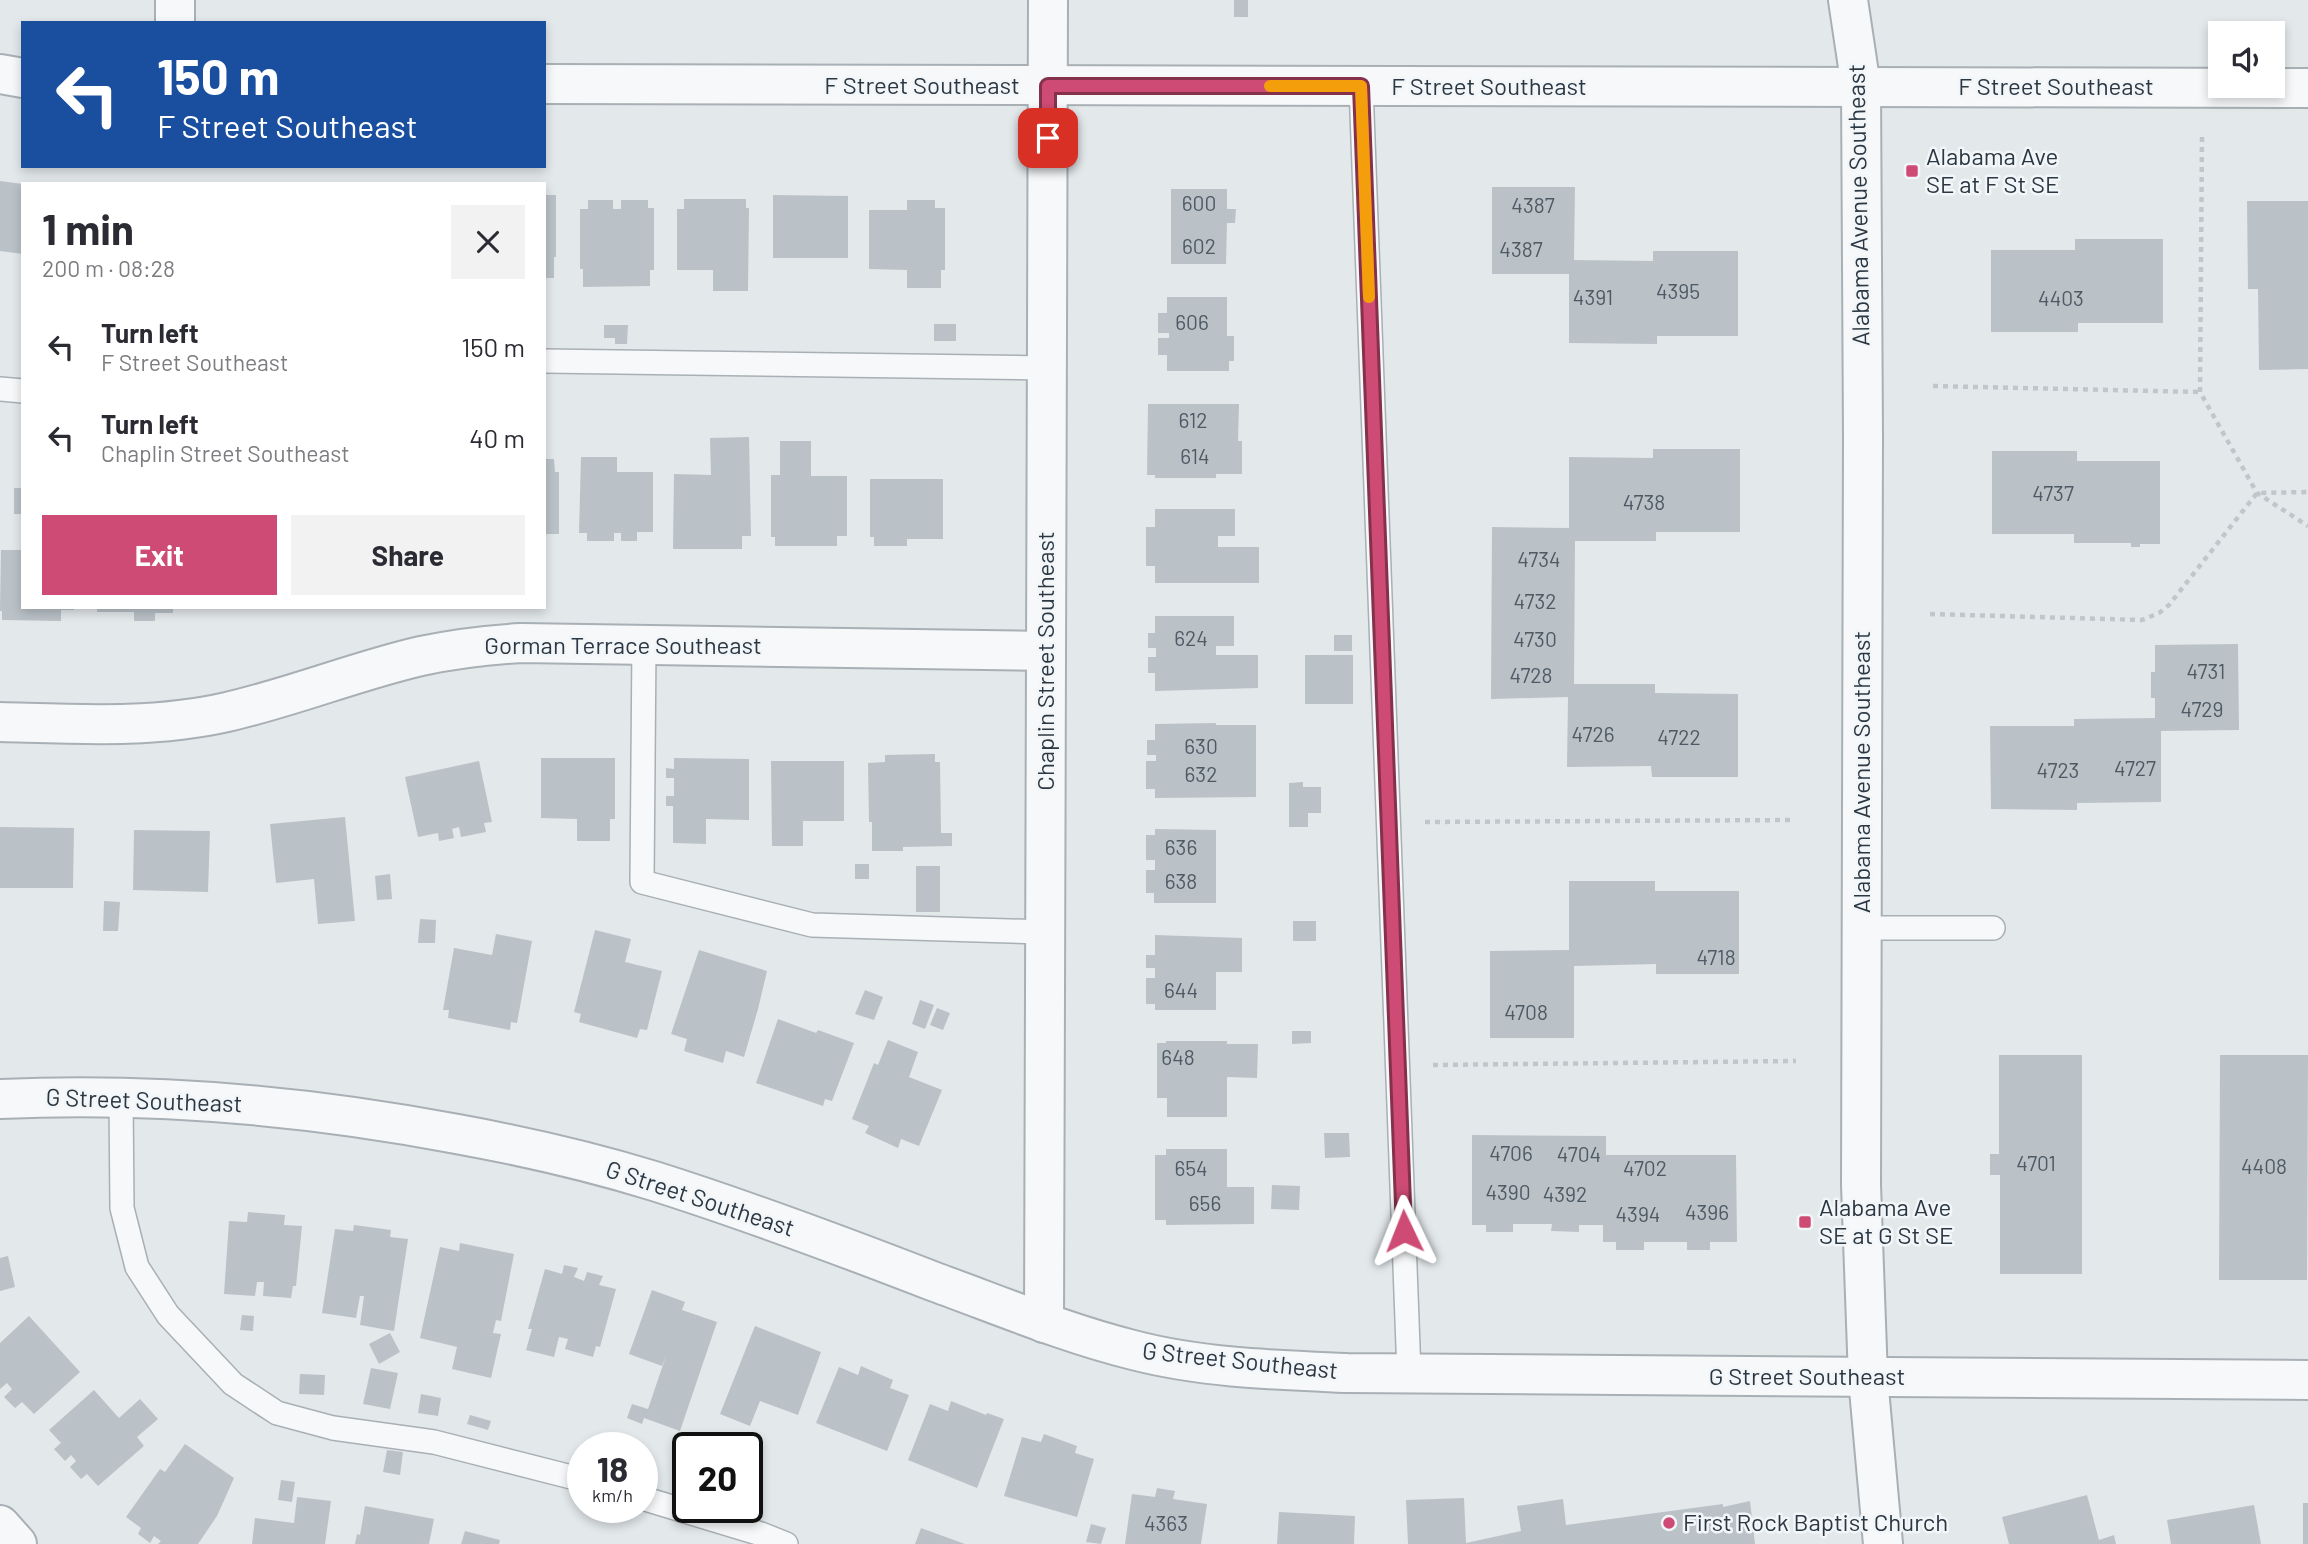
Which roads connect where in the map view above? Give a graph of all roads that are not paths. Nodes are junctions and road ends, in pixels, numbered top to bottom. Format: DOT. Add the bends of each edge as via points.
graph roads {
  1 [pos="175,0"];
  2 [pos="1048,0"];
  3 [pos="1848,0"];
  4 [pos="175,21"];
  5 [pos="0,74"];
  6 [pos="21,78"];
  7 [pos="546,84"];
  8 [pos="1048,86"];
  9 [pos="1361,86"];
  10 [pos="1861,87"];
  11 [pos="2308,88"];
  12 [pos="546,361"];
  13 [pos="1047,368"];
  14 [pos="0,389"];
  15 [pos="21,391"];
  16 [pos="644,644"];
  17 [pos="1046,651"];
  18 [pos="0,722"];
  19 [pos="1862,928"];
  20 [pos="1993,928"];
  21 [pos="1045,932"];
  22 [pos="121,1097"];
  23 [pos="0,1099"];
  24 [pos="1044,1323"];
  25 [pos="1409,1374"];
  26 [pos="1868,1378"];
  27 [pos="2308,1380"];
  28 [pos="567,1476"];
  29 [pos="658,1503"];
  30 [pos="0,1525"];
  31 [pos="17,1544"];
  32 [pos="786,1544"];
  33 [pos="1883,1544"];
  1 -- 4 [label="street"];
  2 -- 8 [label="street, Chaplin Street Southeast"];
  3 -- 10 [label="street, Alabama Avenue Southeast"];
  5 -- 6 [label="street"];
  7 -- 8 [label="street, F Street Southeast"];
  8 -- 9 [label="street, F Street Southeast"];
  8 -- 13 [label="street, Chaplin Street Southeast"];
  9 -- 10 [label="street, F Street Southeast"];
  9 -- 25 [label="lane"];
  10 -- 11 [label="street, F Street Southeast"];
  10 -- 19 [label="street, Alabama Avenue Southeast"];
  12 -- 13 [label="lane"];
  13 -- 17 [label="street, Chaplin Street Southeast"];
  14 -- 15 [label="lane"];
  16 -- 17 [label="street, Gorman Terrace Southeast"];
  16 -- 18 [label="street, Gorman Terrace Southeast" via="521,643 462,648 224,713 161,722"];
  16 -- 21 [label="lane" via="642,882 812,925"];
  17 -- 21 [label="street, Chaplin Street Southeast"];
  19 -- 20 [label="lane"];
  19 -- 26 [label="street, Alabama Avenue Southeast" via="1861,1185"];
  21 -- 24 [label="street, Chaplin Street Southeast"];
  22 -- 23 [label="street, G Street Southeast"];
  22 -- 24 [label="street, G Street Southeast" via="215,1100 326,1112 588,1162 782,1224"];
  22 -- 28 [label="lane" via="122,1208 137,1267 168,1315 233,1384 277,1413 332,1428 434,1442"];
  24 -- 25 [label="street, G Street Southeast" via="1135,1351 1192,1361 1281,1371"];
  25 -- 26 [label="street, G Street Southeast"];
  26 -- 27 [label="street, G Street Southeast"];
  26 -- 33 [label="street, Alabama Avenue Southeast"];
  29 -- 32 [label="lane"];
  30 -- 31 [label="street"];
}
